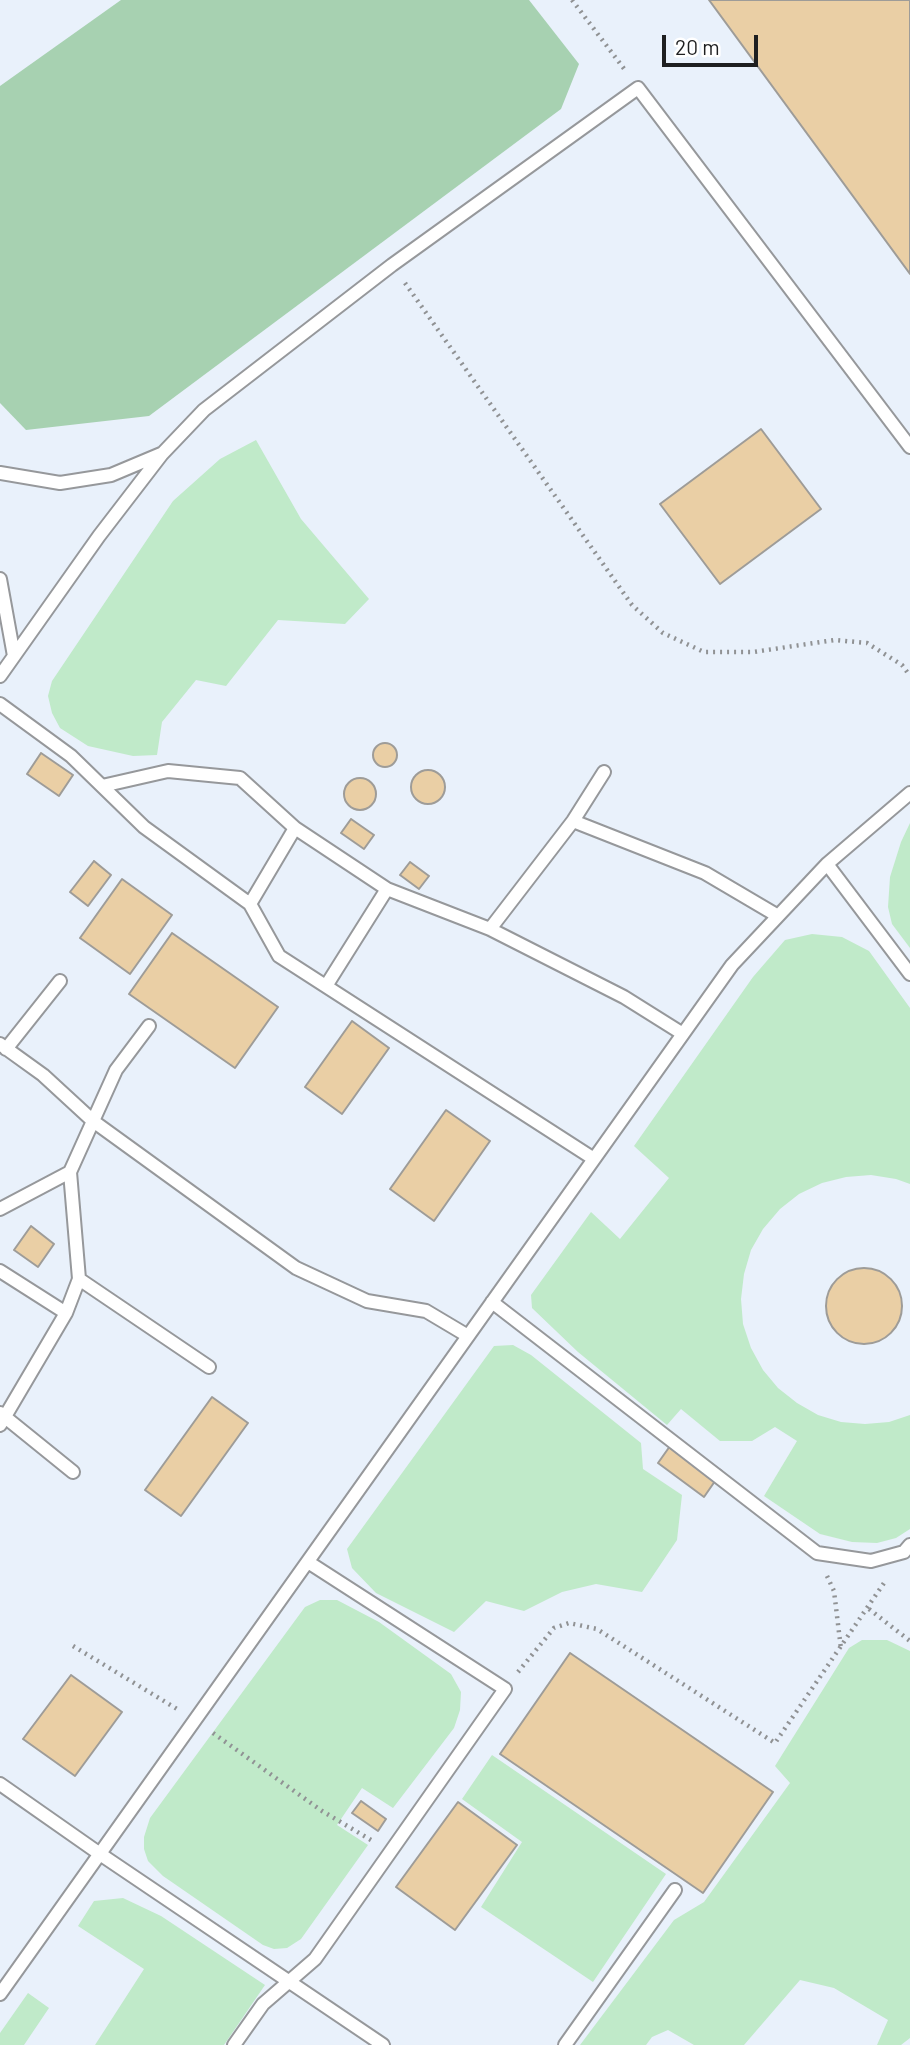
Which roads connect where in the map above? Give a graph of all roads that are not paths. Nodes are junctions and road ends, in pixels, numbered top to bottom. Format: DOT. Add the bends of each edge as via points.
graph roads {
  1 [pos="910,447"];
  2 [pos="162,454"];
  3 [pos="0,473"];
  4 [pos="0,579"];
  5 [pos="13,656"];
  6 [pos="0,676"];
  7 [pos="0,704"];
  8 [pos="604,772"];
  9 [pos="102,786"];
  10 [pos="910,793"];
  11 [pos="573,821"];
  12 [pos="295,828"];
  13 [pos="827,864"];
  14 [pos="387,889"];
  15 [pos="250,904"];
  16 [pos="778,916"];
  17 [pos="490,929"];
  18 [pos="910,974"];
  19 [pos="60,981"];
  20 [pos="326,986"];
  21 [pos="149,1026"];
  22 [pos="683,1034"];
  23 [pos="3,1046"];
  24 [pos="93,1121"];
  25 [pos="594,1159"];
  26 [pos="70,1172"];
  27 [pos="0,1209"];
  28 [pos="0,1271"];
  29 [pos="79,1279"];
  30 [pos="492,1302"];
  31 [pos="66,1313"];
  32 [pos="468,1336"];
  33 [pos="209,1367"];
  34 [pos="2,1418"];
  35 [pos="73,1472"];
  36 [pos="907,1548"];
  37 [pos="307,1562"];
  38 [pos="0,1784"];
  39 [pos="100,1854"];
  40 [pos="675,1890"];
  41 [pos="289,1982"];
  42 [pos="0,1994"];
  43 [pos="234,2045"];
  44 [pos="383,2045"];
  45 [pos="565,2045"];
  1 -- 2 [label="lane" via="638,88 392,265 204,410"];
  2 -- 3 [label="lane" via="111,475 60,483"];
  2 -- 5 [label="lane"];
  4 -- 5 [label="lane"];
  5 -- 6 [label="lane"];
  7 -- 9 [label="lane" via="71,756"];
  8 -- 11 [label="lane"];
  9 -- 12 [label="lane" via="168,771 240,778"];
  9 -- 15 [label="lane" via="144,827"];
  10 -- 13 [label="lane"];
  11 -- 16 [label="lane" via="705,873"];
  11 -- 17 [label="lane"];
  12 -- 14 [label="lane"];
  12 -- 15 [label="lane"];
  13 -- 16 [label="lane"];
  13 -- 18 [label="lane"];
  14 -- 17 [label="lane"];
  14 -- 20 [label="lane"];
  15 -- 20 [label="lane" via="279,956"];
  16 -- 22 [label="lane" via="732,965"];
  17 -- 22 [label="lane" via="624,997"];
  19 -- 23 [label="lane"];
  20 -- 25 [label="lane"];
  21 -- 24 [label="lane" via="116,1070"];
  22 -- 25 [label="lane"];
  23 -- 24 [label="lane"];
  24 -- 26 [label="lane"];
  24 -- 32 [label="lane" via="296,1268 367,1301 426,1311"];
  25 -- 30 [label="lane"];
  26 -- 27 [label="lane"];
  26 -- 29 [label="lane"];
  28 -- 31 [label="lane"];
  29 -- 31 [label="lane"];
  29 -- 33 [label="lane"];
  30 -- 32 [label="lane"];
  30 -- 36 [label="lane" via="817,1553 871,1561"];
  31 -- 34 [label="lane"];
  32 -- 37 [label="lane"];
  34 -- 35 [label="lane"];
  37 -- 39 [label="lane"];
  37 -- 41 [label="lane" via="505,1689 315,1959"];
  38 -- 39 [label="lane"];
  39 -- 41 [label="lane"];
  39 -- 42 [label="lane"];
  40 -- 45 [label="lane"];
  41 -- 43 [label="lane" via="263,2004"];
  41 -- 44 [label="lane"];
}
